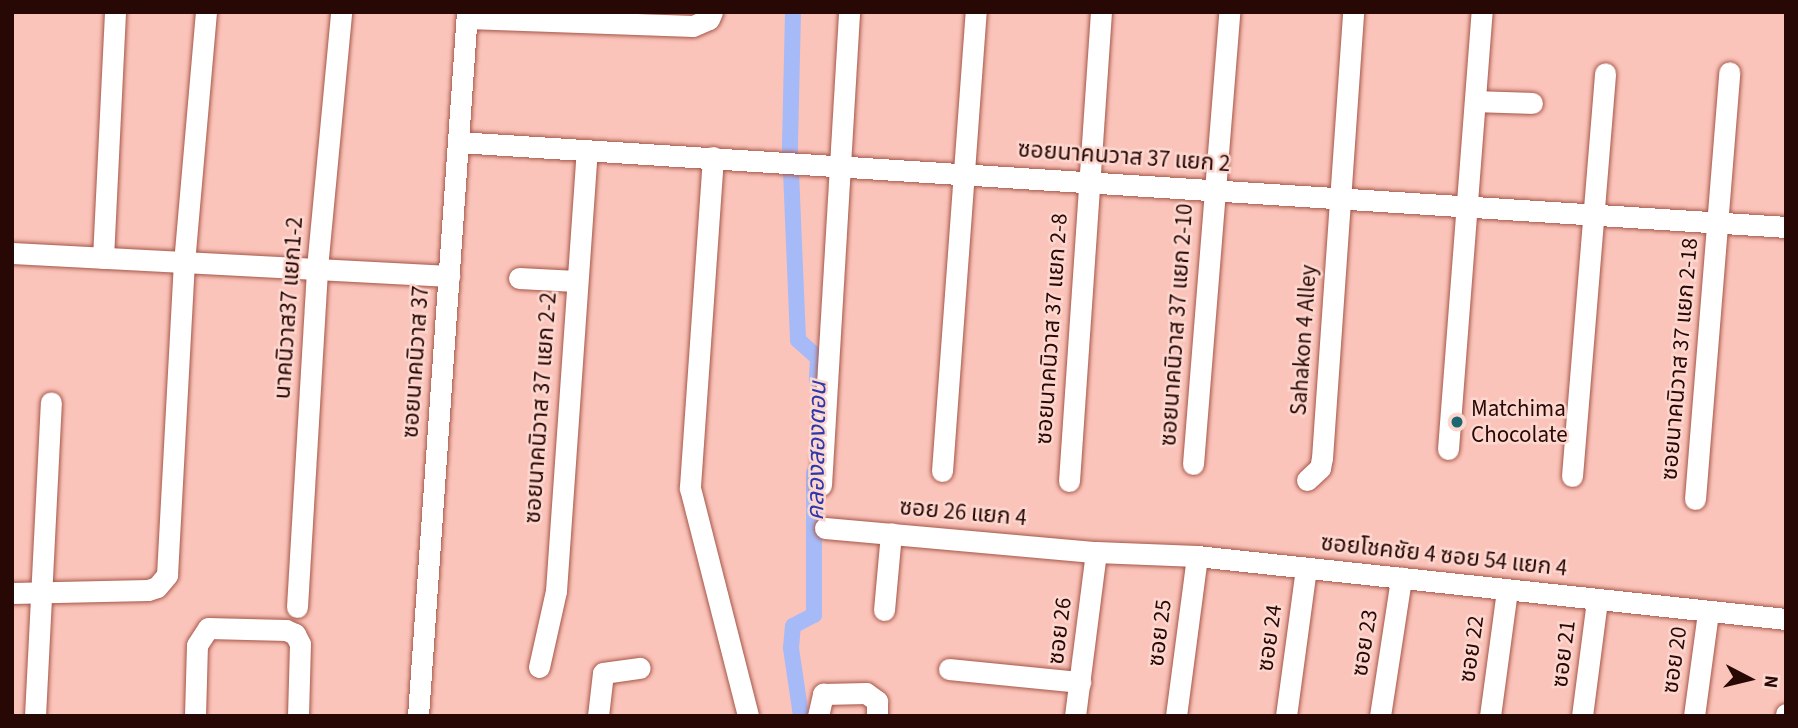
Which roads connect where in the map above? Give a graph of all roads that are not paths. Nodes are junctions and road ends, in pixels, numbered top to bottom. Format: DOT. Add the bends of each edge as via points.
graph roads {
  1 [pos="116,12"];
  2 [pos="206,12"];
  3 [pos="341,12"];
  4 [pos="712,12"];
  5 [pos="849,12"];
  6 [pos="976,12"];
  7 [pos="1101,12"];
  8 [pos="1229,12"];
  9 [pos="1353,12"];
  10 [pos="1482,12"];
  11 [pos="467,15"];
  12 [pos="1729,72"];
  13 [pos="1605,73"];
  14 [pos="1475,101"];
  15 [pos="1532,103"];
  16 [pos="458,142"];
  17 [pos="587,150"];
  18 [pos="713,158"];
  19 [pos="839,164"];
  20 [pos="962,171"];
  21 [pos="1088,181"];
  22 [pos="1214,191"];
  23 [pos="1340,198"];
  24 [pos="1467,205"];
  25 [pos="1592,213"];
  26 [pos="1718,223"];
  27 [pos="1786,227"];
  28 [pos="12,253"];
  29 [pos="103,258"];
  30 [pos="184,263"];
  31 [pos="317,268"];
  32 [pos="449,276"];
  33 [pos="519,278"];
  34 [pos="576,281"];
  35 [pos="51,402"];
  36 [pos="1448,449"];
  37 [pos="1193,464"];
  38 [pos="942,471"];
  39 [pos="1572,476"];
  40 [pos="1307,480"];
  41 [pos="1069,481"];
  42 [pos="821,485"];
  43 [pos="1695,499"];
  44 [pos="825,528"];
  45 [pos="891,533"];
  46 [pos="1096,552"];
  47 [pos="1197,556"];
  48 [pos="1306,568"];
  49 [pos="1401,578"];
  50 [pos="1507,590"];
  51 [pos="42,591"];
  52 [pos="12,593"];
  53 [pos="1597,600"];
  54 [pos="297,607"];
  55 [pos="884,610"];
  56 [pos="1708,612"];
  57 [pos="1786,619"];
  58 [pos="539,667"];
  59 [pos="640,668"];
  60 [pos="949,669"];
  61 [pos="1080,682"];
  62 [pos="35,716"];
  63 [pos="195,716"];
  64 [pos="298,716"];
  65 [pos="418,716"];
  66 [pos="598,716"];
  67 [pos="748,716"];
  68 [pos="818,716"];
  69 [pos="877,716"];
  70 [pos="1075,716"];
  71 [pos="1176,716"];
  72 [pos="1286,716"];
  73 [pos="1380,716"];
  74 [pos="1490,716"];
  75 [pos="1582,716"];
  76 [pos="1694,716"];
  1 -- 29 [label="street"];
  2 -- 30 [label="street"];
  3 -- 31 [label="street, นาคนิวาส37 แยก1-2"];
  4 -- 11 [label="street" via="704,23 693,26"];
  5 -- 19 [label="street"];
  6 -- 20 [label="street"];
  7 -- 21 [label="street, ซอยนาคนิวาส 37 แยก 2-8"];
  8 -- 22 [label="street, ซอยนาคนิวาส 37 แยก 2-10"];
  9 -- 23 [label="street, Sahakon 4 Alley"];
  10 -- 14 [label="street"];
  11 -- 16 [label="street, ซอยนาคนิวาส 37"];
  12 -- 26 [label="street, ซอยนาคนิวาส 37 แยก 2-18"];
  13 -- 25 [label="street"];
  14 -- 15 [label="street"];
  14 -- 24 [label="street"];
  16 -- 17 [label="street, ซอยนาคนวาส 37 แยก 2"];
  16 -- 32 [label="street, ซอยนาคนิวาส 37"];
  17 -- 18 [label="street, ซอยนาคนวาส 37 แยก 2"];
  17 -- 34 [label="street, ซอยนาคนิวาส 37 แยก 2-2"];
  18 -- 19 [label="street, ซอยนาคนวาส 37 แยก 2"];
  18 -- 67 [label="street" via="690,488"];
  19 -- 20 [label="street, ซอยนาคนวาส 37 แยก 2"];
  19 -- 42 [label="street"];
  20 -- 21 [label="street, ซอยนาคนวาส 37 แยก 2"];
  20 -- 38 [label="street"];
  21 -- 22 [label="street, ซอยนาคนวาส 37 แยก 2"];
  21 -- 41 [label="street, ซอยนาคนิวาส 37 แยก 2-8"];
  22 -- 23 [label="street, ซอยนาคนวาส 37 แยก 2"];
  22 -- 37 [label="street, ซอยนาคนิวาส 37 แยก 2-10"];
  23 -- 24 [label="street, ซอยนาคนวาส 37 แยก 2"];
  23 -- 40 [label="street, Sahakon 4 Alley" via="1322,458 1320,468"];
  24 -- 25 [label="street, ซอยนาคนวาส 37 แยก 2"];
  24 -- 36 [label="street"];
  25 -- 26 [label="street, ซอยนาคนวาส 37 แยก 2"];
  25 -- 39 [label="street"];
  26 -- 27 [label="street, ซอยนาคนวาส 37 แยก 2"];
  26 -- 43 [label="street, ซอยนาคนิวาส 37 แยก 2-18"];
  28 -- 29 [label="street"];
  29 -- 30 [label="street"];
  30 -- 31 [label="street"];
  30 -- 51 [label="street" via="167,575 148,590"];
  31 -- 32 [label="street"];
  31 -- 54 [label="street, นาคนิวาส37 แยก1-2"];
  32 -- 65 [label="street, ซอยนาคนิวาส 37"];
  33 -- 34 [label="street"];
  34 -- 58 [label="street, ซอยนาคนิวาส 37 แยก 2-2" via="556,590"];
  35 -- 51 [label="street"];
  44 -- 45 [label="street, ซอย 26 แยก 4"];
  45 -- 46 [label="street, ซอย 26 แยก 4"];
  45 -- 55 [label="street"];
  46 -- 47 [label="street, ซอยโชคชัย 4 ซอย 54 แยก 4"];
  46 -- 61 [label="street, ซอย 26"];
  47 -- 48 [label="street, ซอยโชคชัย 4 ซอย 54 แยก 4"];
  47 -- 71 [label="street, ซอย 25"];
  48 -- 49 [label="street, ซอยโชคชัย 4 ซอย 54 แยก 4"];
  48 -- 72 [label="street, ซอย 24"];
  49 -- 50 [label="street, ซอยโชคชัย 4 ซอย 54 แยก 4"];
  49 -- 73 [label="street, ซอย 23"];
  50 -- 53 [label="street, ซอยโชคชัย 4 ซอย 54 แยก 4"];
  50 -- 74 [label="street, ซอย 22"];
  51 -- 52 [label="street"];
  51 -- 62 [label="street"];
  53 -- 56 [label="street, ซอยโชคชัย 4 ซอย 54 แยก 4"];
  53 -- 75 [label="street, ซอย 21"];
  56 -- 57 [label="street, ซอยโชคชัย 4 ซอย 54 แยก 4"];
  56 -- 76 [label="street, ซอย 20"];
  59 -- 66 [label="street" via="603,673"];
  60 -- 61 [label="street"];
  61 -- 70 [label="street, ซอย 26"];
  63 -- 64 [label="street" via="197,645 208,628 295,634 300,644"];
  68 -- 69 [label="street" via="823,694 866,693 877,701"];
}
